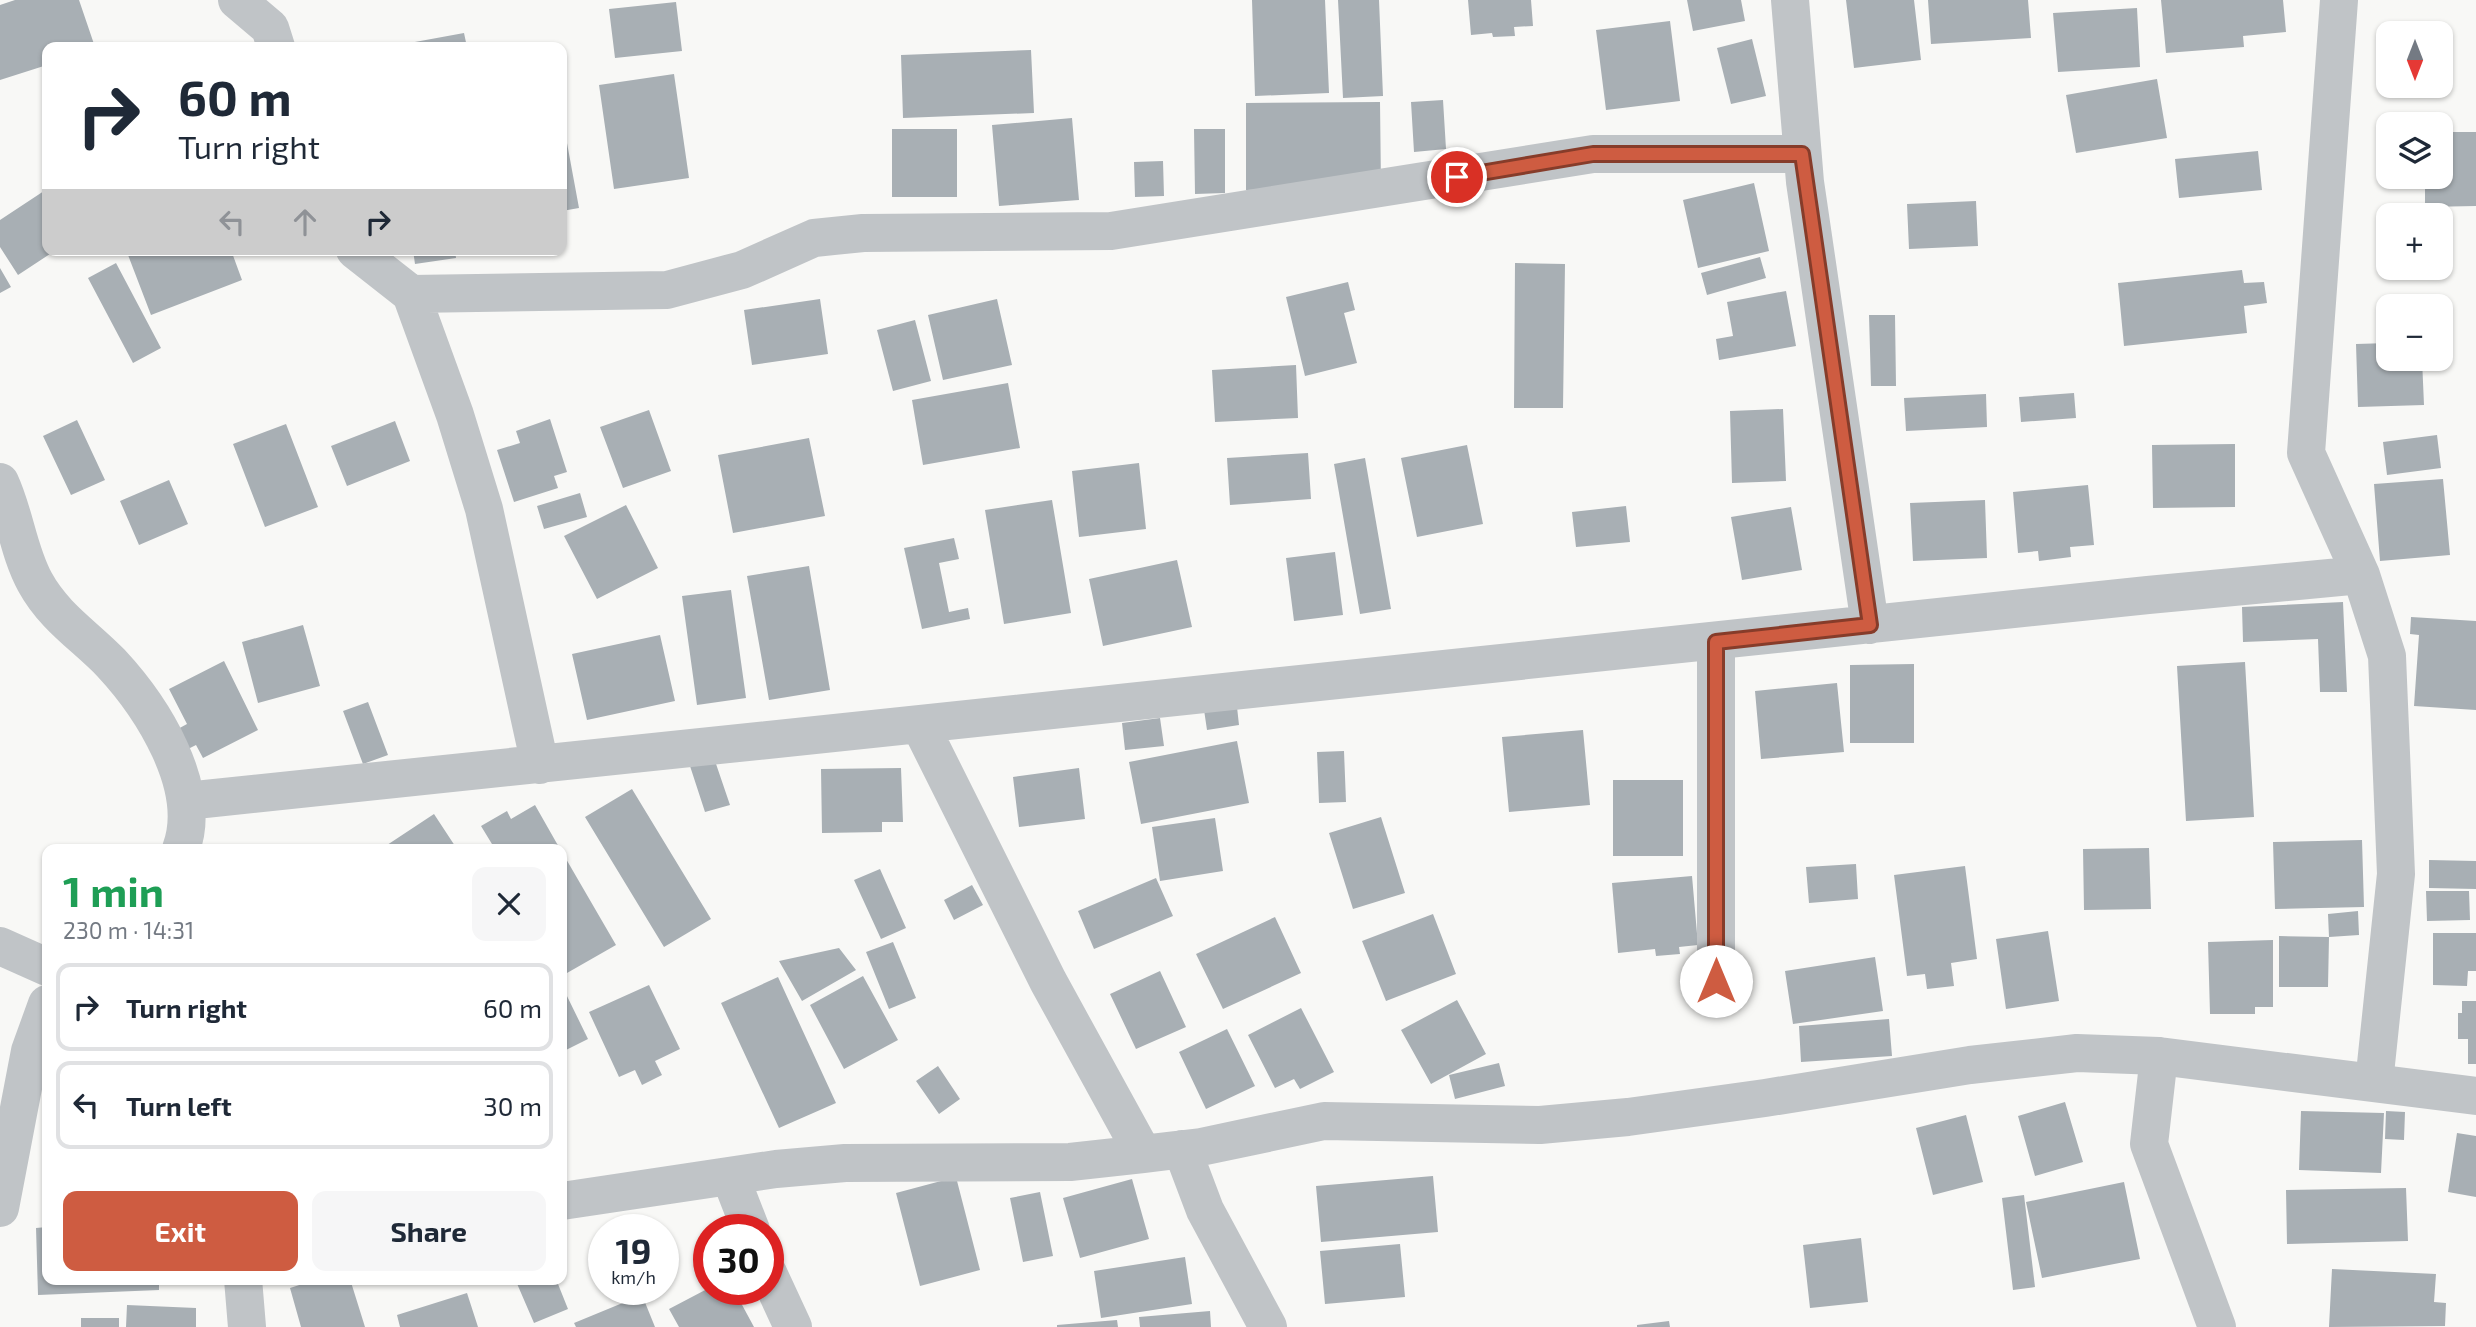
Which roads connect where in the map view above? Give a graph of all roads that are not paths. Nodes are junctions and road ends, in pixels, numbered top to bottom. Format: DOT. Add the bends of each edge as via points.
graph roads {
  1 [pos="237,0"];
  2 [pos="1790,0"];
  3 [pos="2340,0"];
  4 [pos="274,42"];
  5 [pos="1802,154"];
  6 [pos="363,256"];
  7 [pos="411,294"];
  8 [pos="0,482"];
  9 [pos="2361,575"];
  10 [pos="1870,625"];
  11 [pos="1716,642"];
  12 [pos="920,725"];
  13 [pos="540,765"];
  14 [pos="186,802"];
  15 [pos="183,844"];
  16 [pos="0,946"];
  17 [pos="42,965"];
  18 [pos="1716,981"];
  19 [pos="42,1018"];
  20 [pos="2160,1056"];
  21 [pos="2374,1083"];
  22 [pos="2476,1096"];
  23 [pos="1182,1149"];
  24 [pos="1143,1154"];
  25 [pos="730,1176"];
  26 [pos="567,1200"];
  27 [pos="0,1208"];
  28 [pos="745,1214"];
  29 [pos="244,1285"];
  30 [pos="783,1305"];
  31 [pos="247,1327"];
  32 [pos="793,1327"];
  33 [pos="1268,1327"];
  34 [pos="2217,1327"];
  1 -- 4 [label="street" via="270,28"];
  2 -- 5 [label="street"];
  3 -- 9 [label="street" via="2306,453"];
  5 -- 7 [label="street" via="1593,154 1111,232 863,233 814,238 742,270 667,290"];
  5 -- 10 [label="street"];
  6 -- 7 [label="street"];
  7 -- 13 [label="street" via="484,509"];
  8 -- 14 [label="street" via="34,582 53,611 110,662 155,720 176,763"];
  9 -- 10 [label="street"];
  9 -- 21 [label="street" via="2388,656 2396,874"];
  10 -- 11 [label="street"];
  11 -- 12 [label="street"];
  11 -- 18 [label="street"];
  12 -- 13 [label="street"];
  12 -- 24 [label="street" via="1048,981"];
  13 -- 14 [label="street"];
  14 -- 15 [label="street"];
  16 -- 17 [label="street"];
  19 -- 27 [label="street" via="30,1051"];
  20 -- 21 [label="street"];
  20 -- 23 [label="street" via="2077,1053 1539,1125 1324,1121"];
  20 -- 34 [label="street" via="2149,1144"];
  21 -- 22 [label="street"];
  23 -- 24 [label="street"];
  23 -- 33 [label="street" via="1205,1210"];
  24 -- 25 [label="street" via="1070,1162 845,1164"];
  25 -- 26 [label="street"];
  25 -- 28 [label="street"];
  29 -- 31 [label="street"];
  30 -- 32 [label="street"];
}
